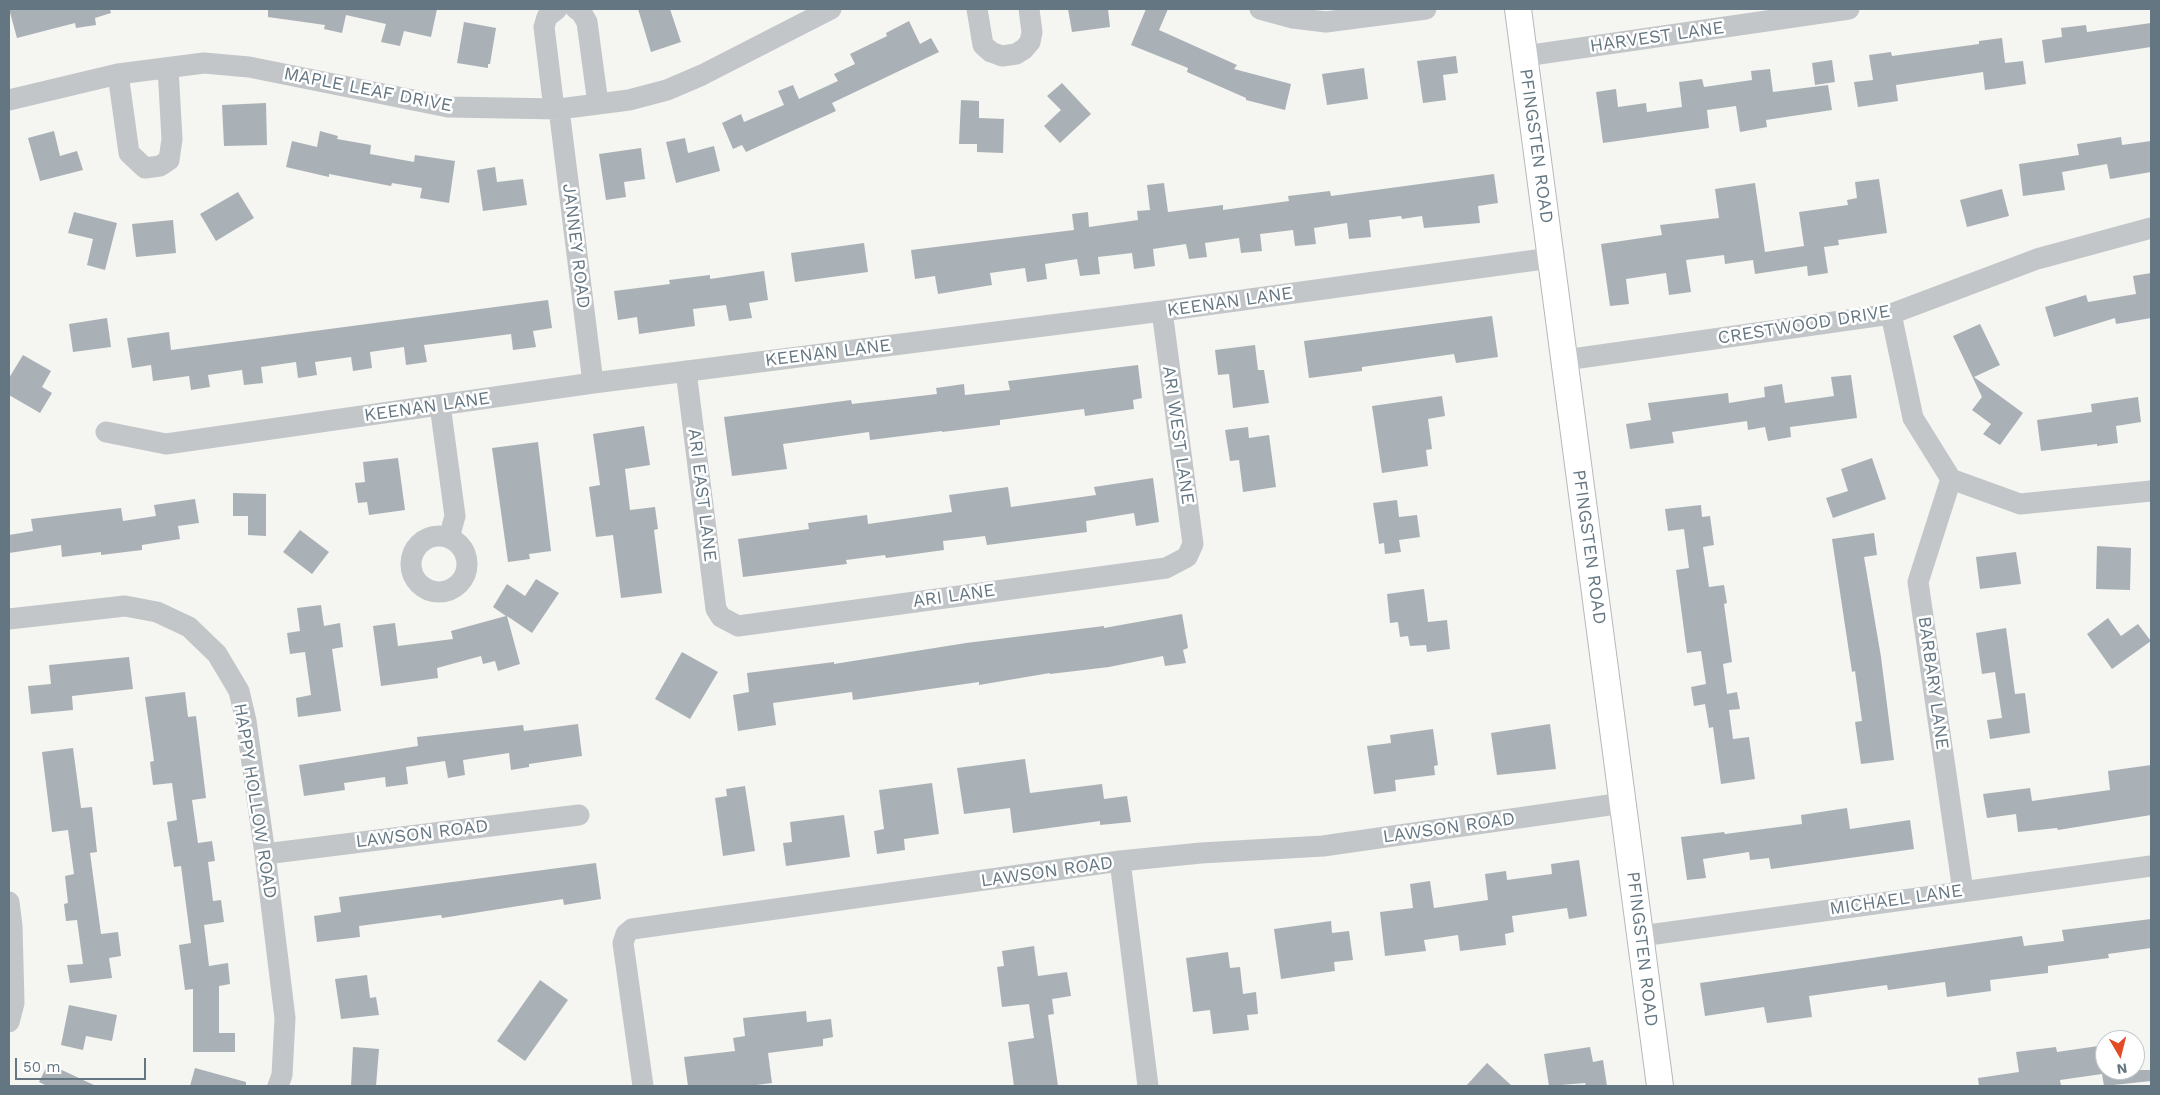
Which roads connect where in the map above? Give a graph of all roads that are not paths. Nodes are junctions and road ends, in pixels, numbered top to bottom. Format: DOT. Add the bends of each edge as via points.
graph roads {
  1 [pos="557,9"];
  2 [pos="576,9"];
  3 [pos="831,9"];
  4 [pos="977,9"];
  5 [pos="1029,9"];
  6 [pos="1260,9"];
  7 [pos="1426,9"];
  8 [pos="1518,9"];
  9 [pos="1849,9"];
  10 [pos="1525,56"];
  11 [pos="168,68"];
  12 [pos="118,74"];
  13 [pos="9,100"];
  14 [pos="598,104"];
  15 [pos="556,109"];
  16 [pos="2151,228"];
  17 [pos="1551,258"];
  18 [pos="1162,311"];
  19 [pos="1891,314"];
  20 [pos="1565,360"];
  21 [pos="686,371"];
  22 [pos="593,383"];
  23 [pos="440,405"];
  24 [pos="106,432"];
  25 [pos="1951,479"];
  26 [pos="2151,491"];
  27 [pos="449,538"];
  28 [pos="1187,557"];
  29 [pos="721,617"];
  30 [pos="9,619"];
  31 [pos="1623,803"];
  32 [pos="579,815"];
  33 [pos="265,854"];
  34 [pos="1120,861"];
  35 [pos="2151,866"];
  36 [pos="1963,891"];
  37 [pos="9,902"];
  38 [pos="1640,936"];
  39 [pos="9,1022"];
  40 [pos="278,1086"];
  41 [pos="643,1086"];
  42 [pos="1148,1086"];
  43 [pos="1660,1086"];
  1 -- 15 [label="street, JANNEY ROAD" via="547,17 544,27"];
  2 -- 14 [label="street" via="587,22"];
  3 -- 14 [label="street, MAPLE LEAF DRIVE" via="667,90"];
  4 -- 5 [label="street" via="983,44 1002,56 1016,54 1030,42"];
  6 -- 7 [label="street" via="1292,18 1326,22"];
  8 -- 10 [label="main road, PFINGSTEN ROAD"];
  9 -- 10 [label="street, HARVEST LANE"];
  10 -- 17 [label="main road, PFINGSTEN ROAD"];
  11 -- 12 [label="street, MAPLE LEAF DRIVE"];
  11 -- 12 [label="street" via="172,139 169,160 160,166 144,168 129,153"];
  11 -- 15 [label="street, MAPLE LEAF DRIVE" via="204,63 249,67 448,107"];
  12 -- 13 [label="street, MAPLE LEAF DRIVE"];
  14 -- 15 [label="street, MAPLE LEAF DRIVE"];
  15 -- 22 [label="street, JANNEY ROAD"];
  16 -- 19 [label="street, CRESTWOOD DRIVE" via="2037,259"];
  17 -- 18 [label="street, KEENAN LANE"];
  17 -- 20 [label="main road, PFINGSTEN ROAD"];
  18 -- 21 [label="street, KEENAN LANE"];
  18 -- 28 [label="street, ARI WEST LANE" via="1193,544"];
  19 -- 20 [label="street, CRESTWOOD DRIVE"];
  19 -- 25 [label="street" via="1913,418"];
  20 -- 31 [label="main road, PFINGSTEN ROAD"];
  21 -- 22 [label="street, KEENAN LANE"];
  21 -- 29 [label="street, ARI EAST LANE" via="716,609"];
  22 -- 23 [label="street, KEENAN LANE"];
  23 -- 24 [label="street, KEENAN LANE" via="166,444"];
  23 -- 27 [label="street" via="455,516"];
  25 -- 26 [label="street" via="2020,504"];
  25 -- 36 [label="street, BARBARY LANE" via="1918,582"];
  28 -- 29 [label="street, ARI LANE" via="1166,568 738,626"];
  30 -- 33 [label="street, HAPPY HOLLOW ROAD" via="125,606 157,612 190,627 217,654 239,692"];
  31 -- 34 [label="street, LAWSON ROAD" via="1324,846"];
  31 -- 38 [label="main road, PFINGSTEN ROAD"];
  32 -- 33 [label="street, LAWSON ROAD"];
  33 -- 40 [label="street, HAPPY HOLLOW ROAD" via="285,1018 282,1075"];
  34 -- 41 [label="street, LAWSON ROAD" via="632,929 623,943"];
  34 -- 42 [label="street"];
  35 -- 36 [label="street, MICHAEL LANE"];
  36 -- 38 [label="street, MICHAEL LANE"];
  37 -- 39 [label="street" via="14,1003"];
  38 -- 43 [label="main road, PFINGSTEN ROAD"];
}
